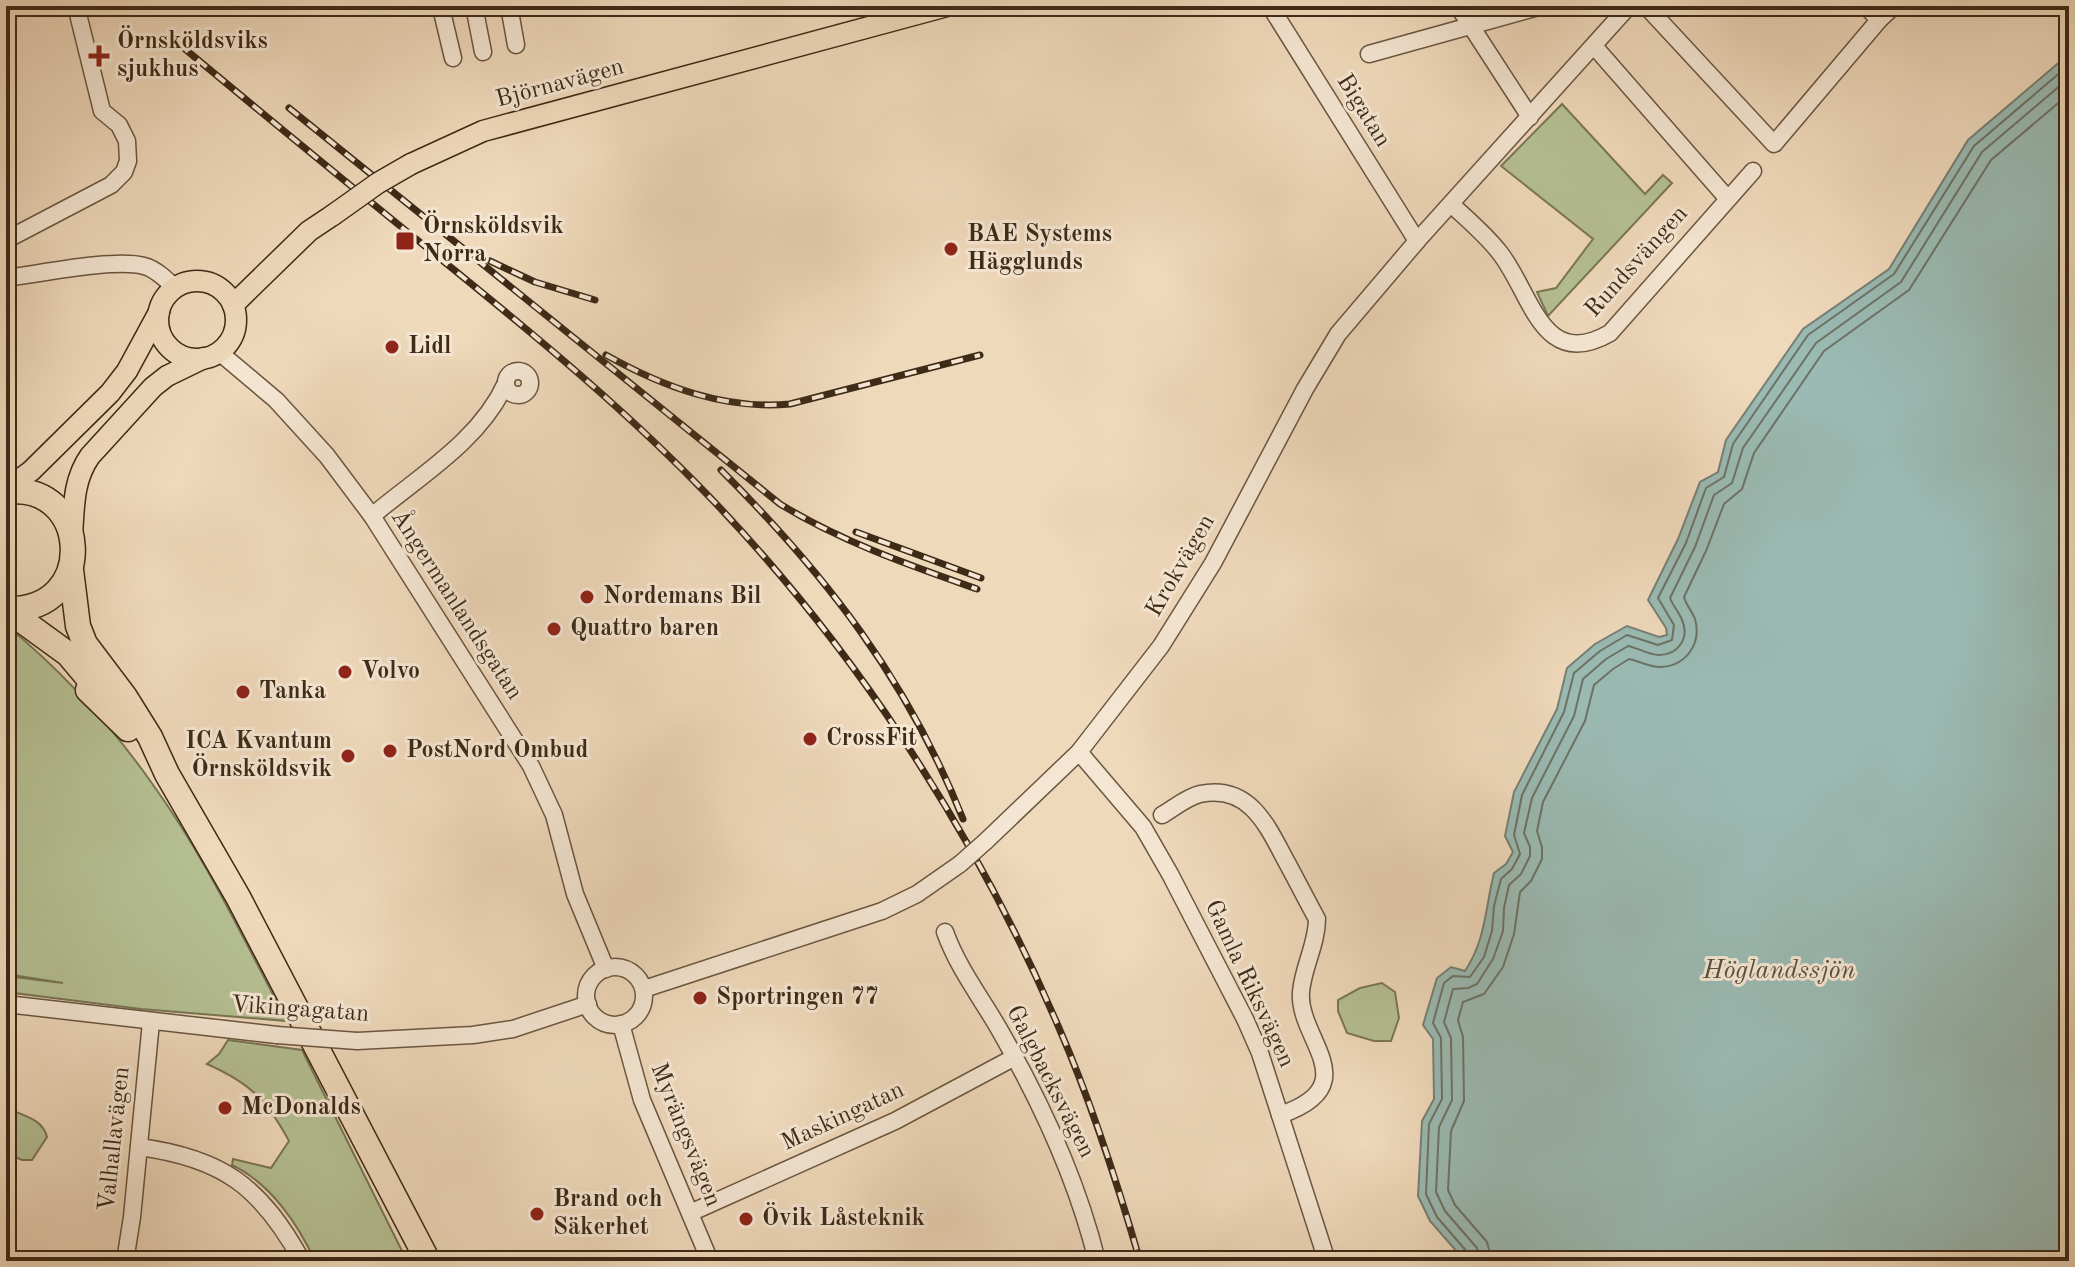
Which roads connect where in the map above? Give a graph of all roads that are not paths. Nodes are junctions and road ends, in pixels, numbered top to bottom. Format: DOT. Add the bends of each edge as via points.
graph roads {
  1 [pos="76,6"];
  2 [pos="262,6"];
  3 [pos="279,6"];
  4 [pos="456,6"];
  5 [pos="474,6"];
  6 [pos="509,6"];
  7 [pos="947,6"];
  8 [pos="1270,6"];
  9 [pos="1458,6"];
  10 [pos="1542,6"];
  11 [pos="1629,6"];
  12 [pos="1646,6"];
  13 [pos="1866,6"];
  14 [pos="1894,6"];
  15 [pos="1879,20"];
  16 [pos="1470,27"];
  17 [pos="516,45"];
  18 [pos="1594,46"];
  19 [pos="483,52"];
  20 [pos="1369,54"];
  21 [pos="453,58"];
  22 [pos="1530,117"];
  23 [pos="1753,171"];
  24 [pos="1727,198"];
  25 [pos="1451,204"];
  26 [pos="6,240"];
  27 [pos="1417,241"];
  28 [pos="6,278"];
  29 [pos="175,288"];
  30 [pos="233,305"];
  31 [pos="159,312"];
  32 [pos="212,355"];
  33 [pos="506,389"];
  34 [pos="6,491"];
  35 [pos="372,516"];
  36 [pos="72,536"];
  37 [pos="71,570"];
  38 [pos="6,609"];
  39 [pos="6,629"];
  40 [pos="128,729"];
  41 [pos="1079,752"];
  42 [pos="167,774"];
  43 [pos="1162,815"];
  44 [pos="945,932"];
  45 [pos="606,969"];
  46 [pos="644,989"];
  47 [pos="6,1004"];
  48 [pos="588,1004"];
  49 [pos="151,1022"];
  50 [pos="621,1024"];
  51 [pos="1013,1058"];
  52 [pos="1280,1115"];
  53 [pos="139,1147"];
  54 [pos="690,1213"];
  55 [pos="125,1261"];
  56 [pos="302,1261"];
  57 [pos="428,1261"];
  58 [pos="710,1261"];
  59 [pos="1097,1261"];
  60 [pos="1327,1261"];
  1 -- 26 [label="street" via="102,111 124,132 128,161 111,185"];
  2 -- 3 [label="street"];
  4 -- 21 [label="street" via="443,16"];
  5 -- 19 [label="street"];
  6 -- 17 [label="street"];
  7 -- 30 [label="main road, Björnavägen, bridge" via="483,131 411,164 309,231"];
  8 -- 27 [label="street, Bigatan"];
  9 -- 16 [label="street"];
  10 -- 16 [label="street"];
  11 -- 18 [label="street, Krokvägen"];
  12 -- 15 [label="street" via="1774,144"];
  13 -- 15 [label="street"];
  14 -- 15 [label="street"];
  16 -- 20 [label="street"];
  16 -- 22 [label="street"];
  18 -- 22 [label="street, Krokvägen"];
  18 -- 24 [label="street"];
  22 -- 25 [label="street, Krokvägen"];
  23 -- 24 [label="street, Rundsvängen"];
  24 -- 25 [label="street, Rundsvängen" via="1610,333 1579,344 1550,335 1500,254"];
  25 -- 27 [label="street, Krokvägen"];
  27 -- 41 [label="street, Krokvägen" via="1338,334 1190,602"];
  28 -- 29 [label="street" via="137,265"];
  29 -- 30 [label="main road" via="205,282 222,290"];
  29 -- 31 [label="main road"];
  30 -- 32 [label="main road" via="236,318 229,343"];
  31 -- 32 [label="main road" via="169,347 186,357"];
  31 -- 34 [label="main road" via="110,393"];
  32 -- 35 [label="street, Ångermanlandsgatan" via="294,418"];
  32 -- 36 [label="main road" via="153,387 90,456 75,489"];
  33 -- 35 [label="street" via="453,451"];
  34 -- 36 [label="highway" via="45,500 63,515"];
  35 -- 45 [label="street, Ångermanlandsgatan" via="539,780"];
  36 -- 37 [label="highway"];
  37 -- 38 [label="highway" via="50,598 29,608"];
  37 -- 42 [label="highway" via="85,644 125,697"];
  38 -- 40 [label="highway" via="68,654"];
  39 -- 40 [label="highway" via="50,657"];
  40 -- 42 [label="highway"];
  41 -- 46 [label="street, Krokvägen, bridge" via="960,864 917,894 882,911"];
  41 -- 52 [label="street, Gamla Riksvägen" via="1135,816 1170,874 1245,1019"];
  42 -- 57 [label="highway" via="238,897"];
  43 -- 52 [label="street" via="1196,795 1217,792 1243,801 1265,820 1317,919 1301,1005 1319,1048 1323,1075 1310,1101"];
  44 -- 51 [label="street, Galgbacksvägen" via="954,958"];
  45 -- 46 [label="street" via="630,972"];
  45 -- 48 [label="street" via="590,983"];
  46 -- 50 [label="street" via="640,1011"];
  47 -- 49 [label="street, Vikingagatan"];
  48 -- 49 [label="street, Vikingagatan, bridge" via="513,1029 357,1041"];
  48 -- 50 [label="street" via="603,1022"];
  49 -- 53 [label="street, Valhallavägen"];
  50 -- 54 [label="street, Myrängsvägen" via="636,1083"];
  51 -- 54 [label="street, Maskingatan" via="895,1121"];
  51 -- 59 [label="street, Galgbacksvägen" via="1068,1166"];
  52 -- 60 [label="street, Gamla Riksvägen"];
  53 -- 55 [label="street, Valhallavägen"];
  53 -- 56 [label="street" via="217,1167 268,1207"];
  54 -- 58 [label="street, Myrängsvägen"];
}
